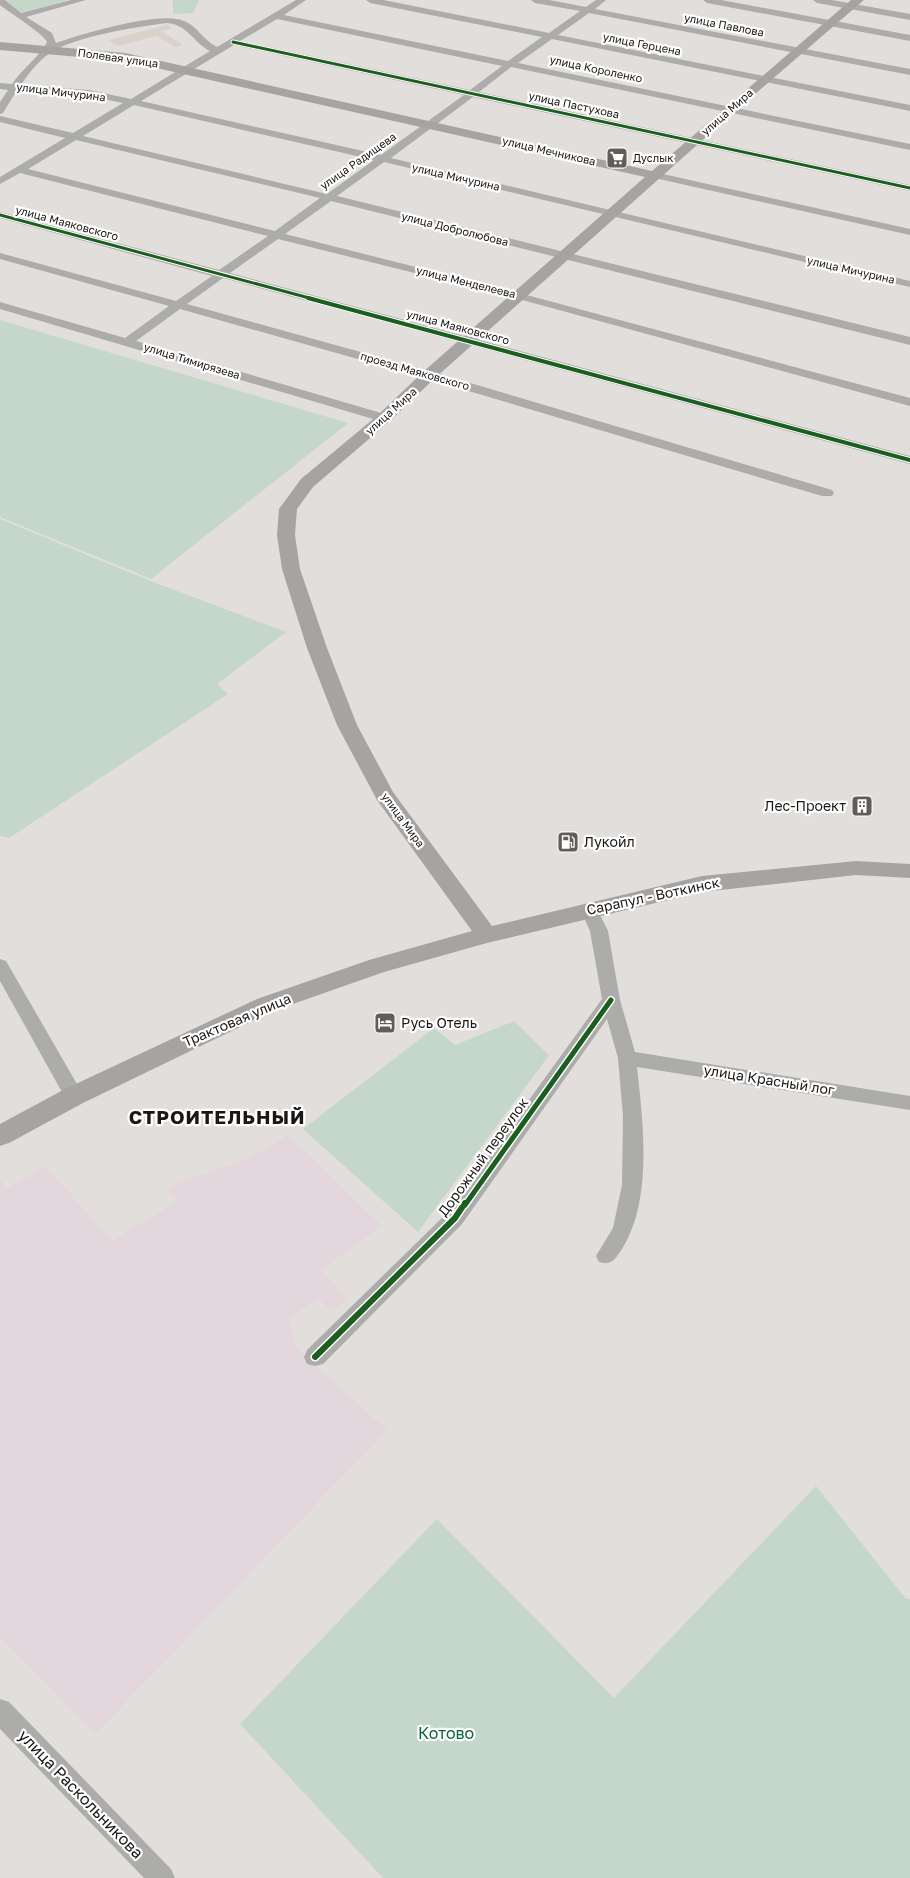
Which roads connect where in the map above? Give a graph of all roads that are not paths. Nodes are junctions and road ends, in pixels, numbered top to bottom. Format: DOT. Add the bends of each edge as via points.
graph roads {
  1 [pos="0,0"];
  2 [pos="82,0"];
  3 [pos="302,0"];
  4 [pos="370,0"];
  5 [pos="535,0"];
  6 [pos="602,0"];
  7 [pos="707,0"];
  8 [pos="817,0"];
  9 [pos="854,3"];
  10 [pos="587,10"];
  11 [pos="19,16"];
  12 [pos="276,16"];
  13 [pos="910,17"];
  14 [pos="832,23"];
  15 [pos="548,37"];
  16 [pos="910,38"];
  17 [pos="233,42"];
  18 [pos="0,46"];
  19 [pos="48,49"];
  20 [pos="798,50"];
  21 [pos="219,51"];
  22 [pos="510,64"];
  23 [pos="188,70"];
  24 [pos="910,72"];
  25 [pos="765,79"];
  26 [pos="0,86"];
  27 [pos="14,86"];
  28 [pos="473,93"];
  29 [pos="133,102"];
  30 [pos="910,108"];
  31 [pos="729,110"];
  32 [pos="0,111"];
  33 [pos="0,119"];
  34 [pos="431,124"];
  35 [pos="76,136"];
  36 [pos="694,141"];
  37 [pos="910,147"];
  38 [pos="382,159"];
  39 [pos="20,170"];
  40 [pos="654,175"];
  41 [pos="0,181"];
  42 [pos="910,188"];
  43 [pos="328,197"];
  44 [pos="611,214"];
  45 [pos="0,215"];
  46 [pos="910,232"];
  47 [pos="277,234"];
  48 [pos="0,256"];
  49 [pos="565,256"];
  50 [pos="221,275"];
  51 [pos="910,284"];
  52 [pos="520,296"];
  53 [pos="0,305"];
  54 [pos="176,306"];
  55 [pos="909,339"];
  56 [pos="470,340"];
  57 [pos="128,341"];
  58 [pos="430,375"];
  59 [pos="910,402"];
  60 [pos="384,418"];
  61 [pos="910,460"];
  62 [pos="828,493"];
  63 [pos="910,871"];
  64 [pos="589,909"];
  65 [pos="488,934"];
  66 [pos="0,965"];
  67 [pos="611,1000"];
  68 [pos="627,1058"];
  69 [pos="74,1096"];
  70 [pos="910,1103"];
  71 [pos="0,1136"];
  72 [pos="606,1256"];
  73 [pos="315,1357"];
  74 [pos="0,1711"];
  75 [pos="162,1878"];
  1 -- 11 [label="street"];
  2 -- 11 [label="street"];
  3 -- 12 [label="street"];
  4 -- 15 [label="street, улица Герцена"];
  5 -- 10 [label="street, улица Павлова"];
  6 -- 10 [label="street, улица Радищева"];
  7 -- 14 [label="street"];
  8 -- 9 [label="street"];
  9 -- 13 [label="street"];
  9 -- 14 [label="main road, улица Мира"];
  10 -- 15 [label="street, улица Радищева"];
  10 -- 20 [label="street, улица Павлова"];
  11 -- 19 [label="street" via="49,35 52,42"];
  12 -- 17 [label="street"];
  12 -- 22 [label="street, улица Короленко"];
  14 -- 16 [label="street"];
  14 -- 20 [label="main road, улица Мира"];
  15 -- 22 [label="street, улица Радищева"];
  15 -- 25 [label="street, улица Герцена"];
  17 -- 21 [label="street"];
  17 -- 28 [label="street, улица Пастухова"];
  18 -- 19 [label="main road, Полевая улица"];
  19 -- 21 [label="street" via="148,21 174,20 182,22 209,49"];
  19 -- 23 [label="main road, Полевая улица" via="125,57"];
  19 -- 27 [label="street"];
  20 -- 24 [label="street, улица Павлова"];
  20 -- 25 [label="main road, улица Мира"];
  21 -- 23 [label="street"];
  22 -- 28 [label="street, улица Радищева"];
  22 -- 31 [label="street, улица Короленко"];
  23 -- 29 [label="street"];
  23 -- 34 [label="main road, улица Мечникова"];
  25 -- 30 [label="street, улица Герцена"];
  25 -- 31 [label="main road, улица Мира"];
  26 -- 27 [label="street, улица Мичурина"];
  27 -- 29 [label="street, улица Мичурина" via="89,93"];
  27 -- 32 [label="street"];
  28 -- 34 [label="street, улица Радищева"];
  28 -- 36 [label="street, улица Пастухова"];
  29 -- 35 [label="street"];
  29 -- 38 [label="street, улица Мичурина"];
  31 -- 36 [label="main road, улица Мира"];
  31 -- 37 [label="street, улица Короленко"];
  33 -- 35 [label="street, улица Добролюбова"];
  34 -- 38 [label="street, улица Радищева"];
  34 -- 40 [label="main road, улица Мечникова"];
  35 -- 39 [label="street"];
  35 -- 43 [label="street, улица Добролюбова"];
  36 -- 40 [label="main road, улица Мира"];
  36 -- 42 [label="street, улица Пастухова"];
  38 -- 43 [label="street, улица Радищева"];
  38 -- 44 [label="street, улица Мичурина"];
  39 -- 41 [label="street"];
  39 -- 47 [label="street, улица Менделеева"];
  40 -- 44 [label="main road, улица Мира"];
  40 -- 46 [label="street, улица Мечникова"];
  43 -- 47 [label="street, улица Радищева"];
  43 -- 49 [label="street, улица Добролюбова"];
  44 -- 49 [label="main road, улица Мира"];
  44 -- 51 [label="street, улица Мичурина"];
  45 -- 50 [label="street, улица Маяковского"];
  47 -- 50 [label="street, улица Радищева"];
  47 -- 52 [label="street, улица Менделеева"];
  48 -- 54 [label="street, проезд Маяковского"];
  49 -- 52 [label="main road, улица Мира"];
  49 -- 55 [label="street, улица Добролюбова"];
  50 -- 54 [label="street, улица Радищева"];
  50 -- 56 [label="street, улица Маяковского"];
  52 -- 56 [label="main road, улица Мира"];
  52 -- 59 [label="street, улица Менделеева"];
  53 -- 57 [label="street, улица Тимирязева"];
  54 -- 57 [label="street, улица Радищева"];
  54 -- 58 [label="street, проезд Маяковского"];
  56 -- 58 [label="main road, улица Мира"];
  56 -- 61 [label="street, улица Маяковского"];
  57 -- 60 [label="street, улица Тимирязева"];
  58 -- 60 [label="main road, улица Мира"];
  58 -- 62 [label="street, проезд Маяковского"];
  60 -- 65 [label="main road, улица Мира" via="306,483 288,509 286,535 291,569 347,725 384,795"];
  63 -- 64 [label="main road, Сарапул - Воткинск" via="856,868 702,884"];
  64 -- 65 [label="main road, Сарапул - Воткинск"];
  64 -- 67 [label="street" via="599,931"];
  65 -- 69 [label="main road, Трактовая улица" via="377,966 265,1005"];
  66 -- 69 [label="street"];
  67 -- 68 [label="street"];
  67 -- 73 [label="street, Дорожный переулок" via="455,1218"];
  68 -- 70 [label="street, улица Красный лог"];
  68 -- 72 [label="street" via="633,1116 632,1185 623,1230"];
  69 -- 71 [label="main road, Трактовая улица"];
  74 -- 75 [label="street, улица Раскольникова"];
}
